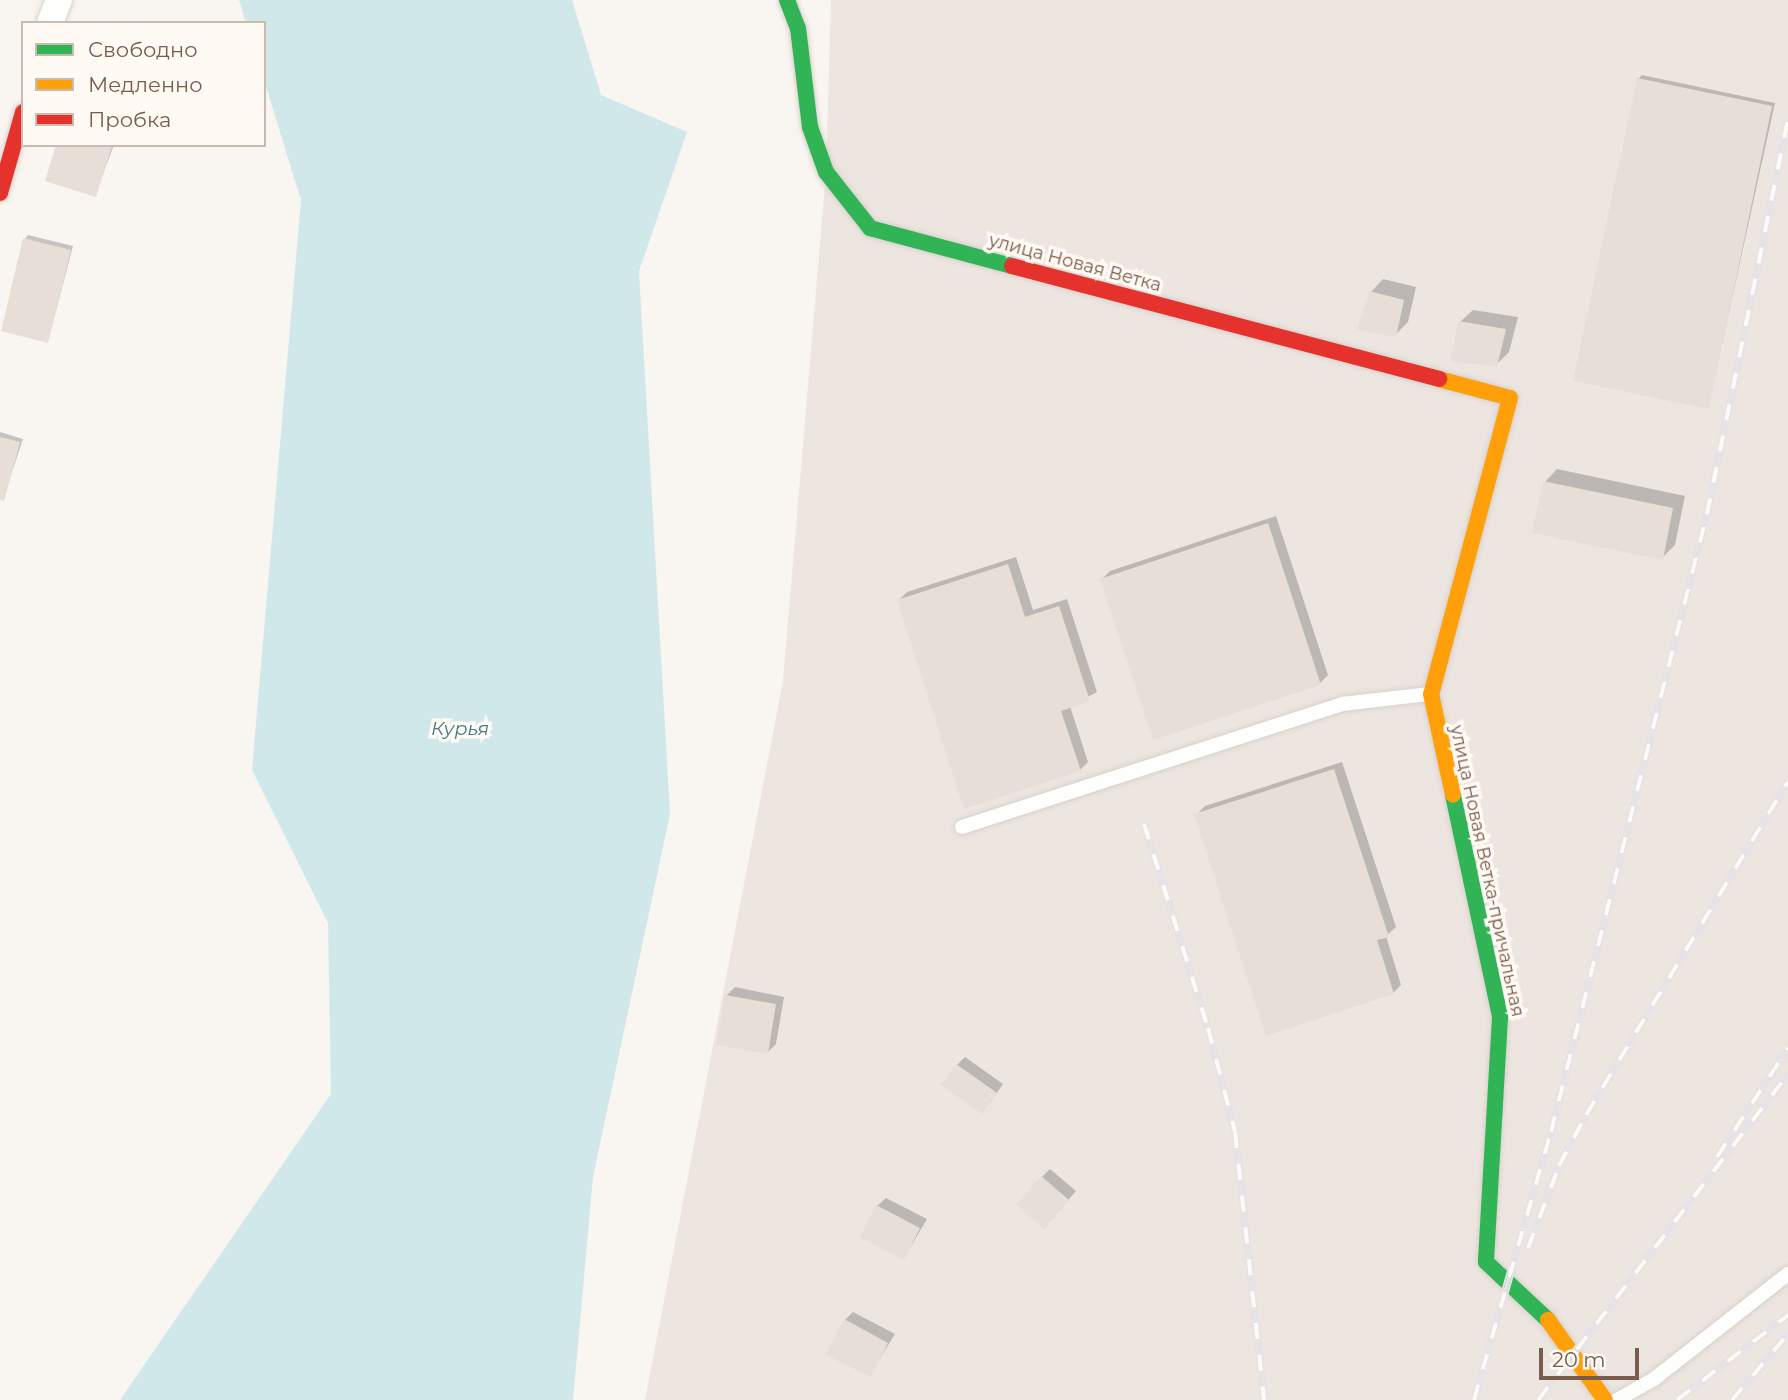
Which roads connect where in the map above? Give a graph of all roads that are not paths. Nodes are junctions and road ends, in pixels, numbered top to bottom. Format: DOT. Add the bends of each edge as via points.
graph roads {
  1 [pos="59,0"];
  2 [pos="788,0"];
  3 [pos="51,21"];
  4 [pos="21,119"];
  5 [pos="0,193"];
  6 [pos="1510,398"];
  7 [pos="1430,694"];
  8 [pos="961,827"];
  9 [pos="1788,1274"];
  10 [pos="1605,1400"];
  11 [pos="1616,1400"];
  1 -- 3 [label="street"];
  2 -- 6 [label="street, улица Новая Ветка" via="799,29 810,127 826,173 870,228"];
  4 -- 5 [label="street"];
  6 -- 7 [label="street, улица Новая Ветка-причальная"];
  7 -- 8 [label="lane" via="1342,704"];
  7 -- 10 [label="street, улица Новая Ветка-причальная" via="1500,1017 1486,1262 1548,1319"];
  9 -- 11 [label="lane" via="1654,1379"];
}
